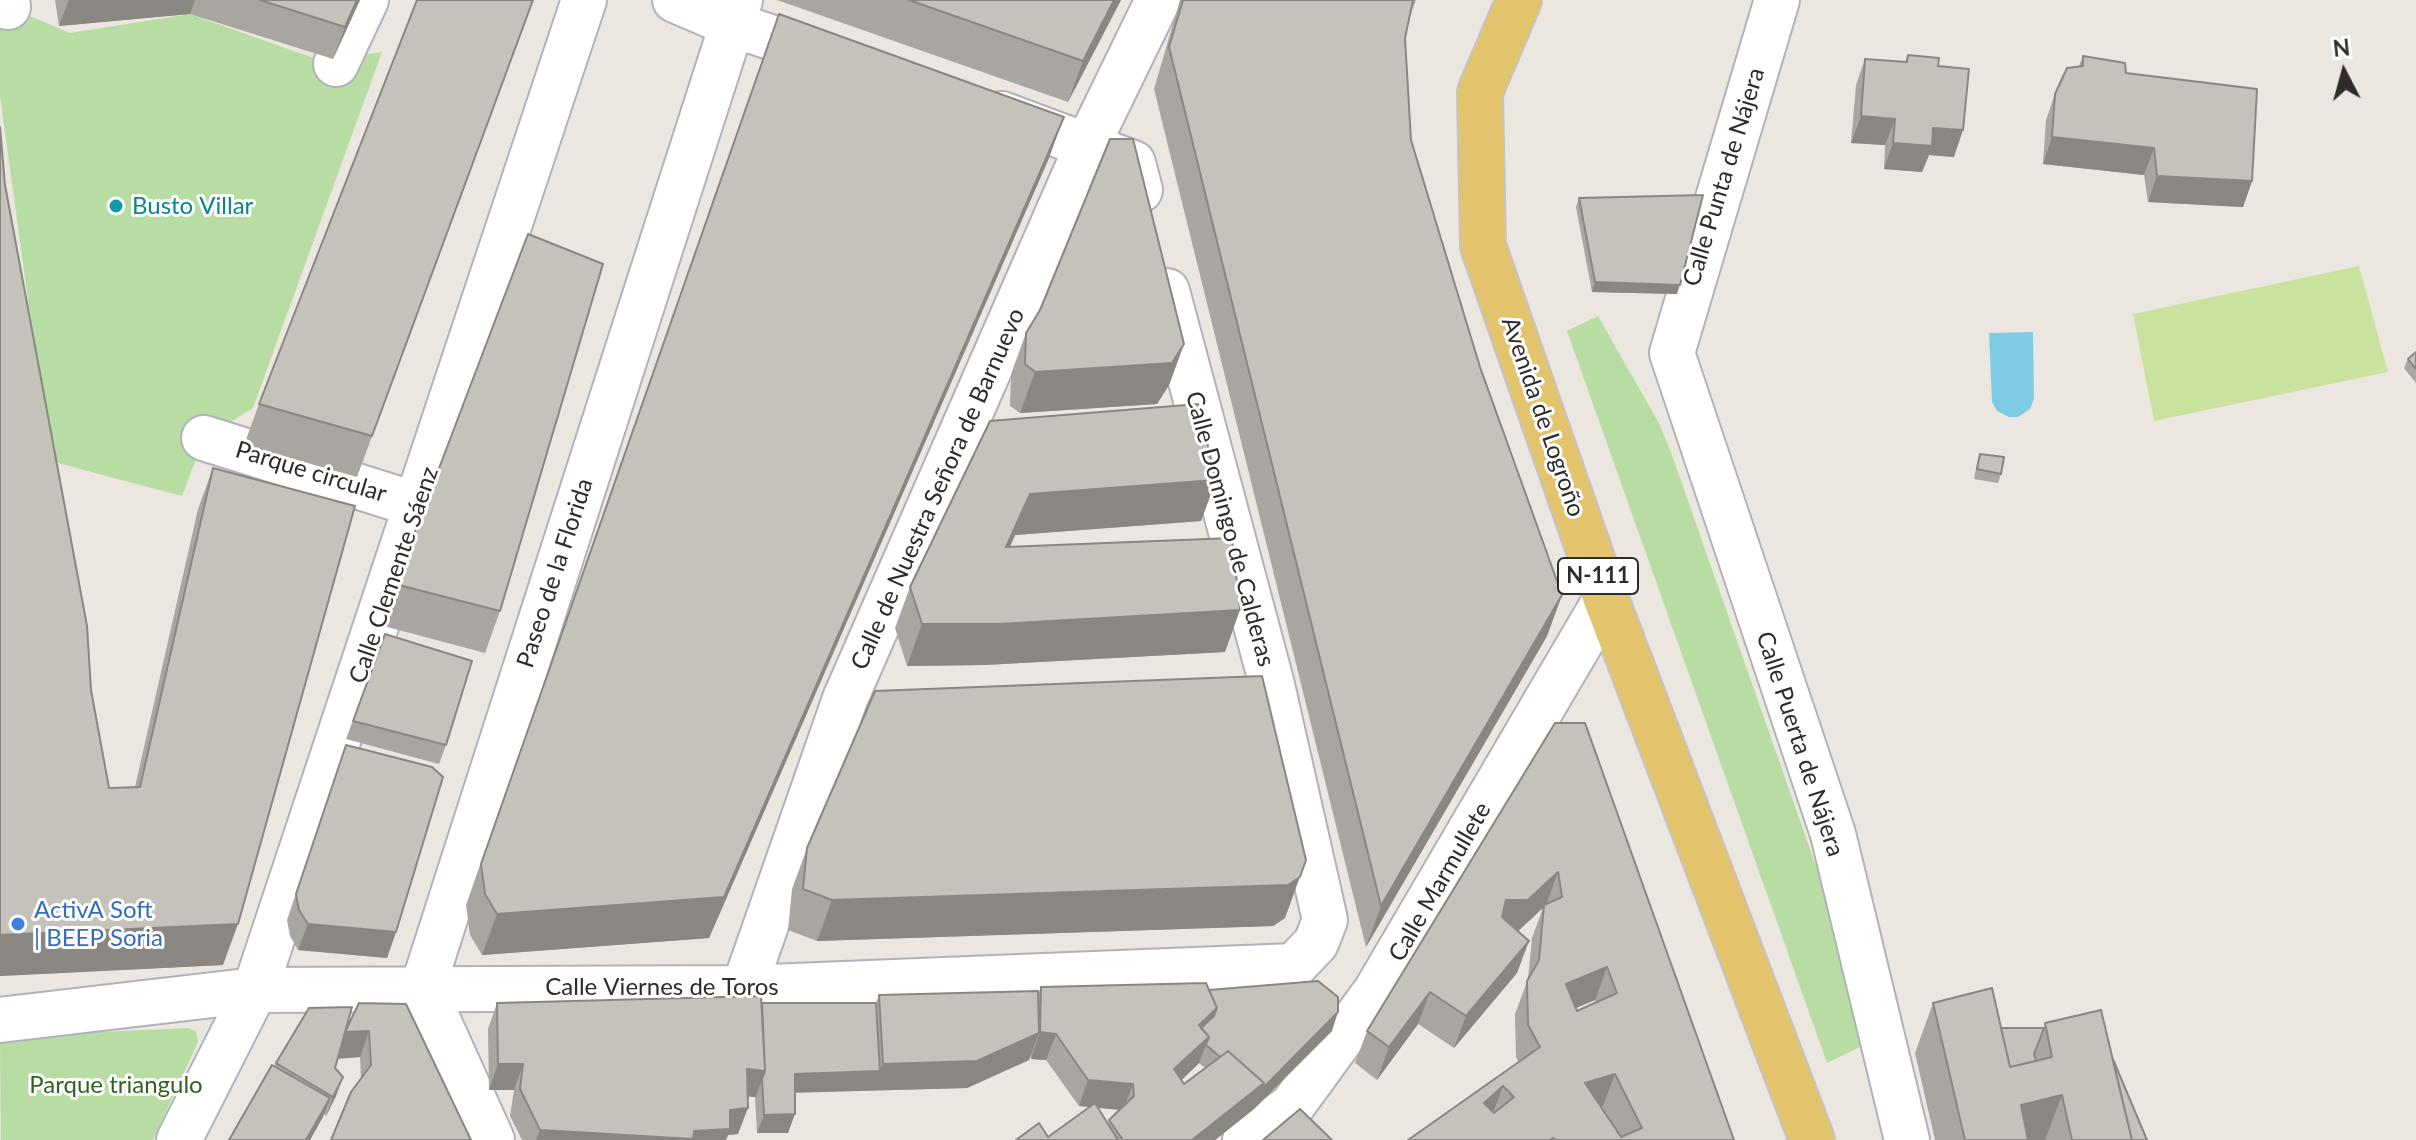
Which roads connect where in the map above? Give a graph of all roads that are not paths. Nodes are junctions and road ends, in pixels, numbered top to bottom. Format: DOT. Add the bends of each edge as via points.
graph roads {
  1 [pos="366,0"];
  2 [pos="584,0"];
  3 [pos="675,0"];
  4 [pos="1158,0"];
  5 [pos="1519,0"];
  6 [pos="1777,0"];
  7 [pos="736,12"];
  8 [pos="336,64"];
  9 [pos="866,69"];
  10 [pos="972,103"];
  11 [pos="1088,144"];
  12 [pos="1672,353"];
  13 [pos="204,438"];
  14 [pos="417,505"];
  15 [pos="1606,599"];
  16 [pos="1272,685"];
  17 [pos="1225,686"];
  18 [pos="893,698"];
  19 [pos="845,699"];
  20 [pos="1316,943"];
  21 [pos="423,987"];
  22 [pos="744,988"];
  23 [pos="255,990"];
  24 [pos="0,1020"];
  25 [pos="179,1140"];
  26 [pos="492,1140"];
  27 [pos="1245,1140"];
  28 [pos="1812,1140"];
  29 [pos="1907,1140"];
  1 -- 8 [label="street"];
  2 -- 14 [label="street, Calle Clemente Sáenz"];
  3 -- 7 [label="street"];
  4 -- 11 [label="street, Calle de Nuestra Señora de Barnuevo"];
  5 -- 15 [label="main road, Avenida de Logroño / N-111" via="1480,92 1483,246"];
  6 -- 12 [label="street, Calle Punta de Nájera"];
  7 -- 9 [label="street"];
  7 -- 21 [label="street, Paseo de la Florida"];
  10 -- 11 [label="street"];
  11 -- 16 [label="street, Calle Domingo de Calderas" via="1133,163"];
  11 -- 19 [label="street, Calle de Nuestra Señora de Barnuevo"];
  12 -- 29 [label="street, Calle Puerta de Nájera" via="1833,834"];
  13 -- 14 [label="street, Parque circular"];
  14 -- 23 [label="street, Calle Clemente Sáenz"];
  15 -- 27 [label="street, Calle Marmullete" via="1376,991 1292,1106"];
  15 -- 28 [label="main road, Avenida de Logroño / N-111"];
  16 -- 17 [label="street"];
  16 -- 20 [label="street, Calle Domingo de Calderas" via="1325,920"];
  18 -- 19 [label="street"];
  19 -- 22 [label="street, Calle de Nuestra Señora de Barnuevo"];
  20 -- 22 [label="street, Calle Viernes de Toros" via="1294,966"];
  21 -- 22 [label="street, Calle Viernes de Toros"];
  21 -- 23 [label="street, Calle Viernes de Toros"];
  21 -- 26 [label="street"];
  23 -- 24 [label="street, Calle Viernes de Toros"];
  23 -- 25 [label="street, Calle Clemente Sáenz"];
}
